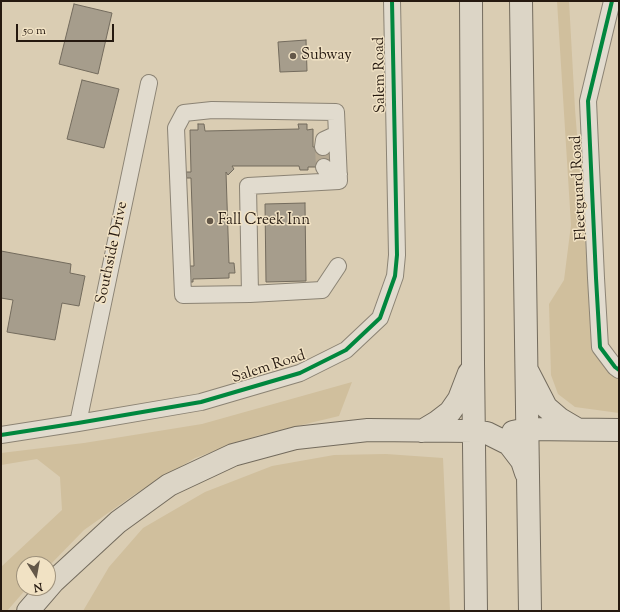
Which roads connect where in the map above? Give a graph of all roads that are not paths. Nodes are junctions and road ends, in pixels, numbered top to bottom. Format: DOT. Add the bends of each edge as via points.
graph roads {
  1 [pos="392,1"];
  2 [pos="456,1"];
  3 [pos="471,1"];
  4 [pos="521,1"];
  5 [pos="612,1"];
  6 [pos="471,75"];
  7 [pos="149,83"];
  8 [pos="337,134"];
  9 [pos="323,147"];
  10 [pos="324,167"];
  11 [pos="339,174"];
  12 [pos="338,266"];
  13 [pos="250,294"];
  14 [pos="473,362"];
  15 [pos="526,368"];
  16 [pos="619,370"];
  17 [pos="78,423"];
  18 [pos="527,429"];
  19 [pos="577,429"];
  20 [pos="619,430"];
  21 [pos="422,431"];
  22 [pos="474,431"];
  23 [pos="1,435"];
  24 [pos="499,439"];
  25 [pos="474,459"];
  26 [pos="528,480"];
  27 [pos="28,611"];
  28 [pos="476,611"];
  29 [pos="530,611"];
  1 -- 17 [label="street, Salem Road" via="397,255 396,276 380,318 346,350 300,373 201,402"];
  2 -- 6 [label="highway" via="463,23"];
  3 -- 6 [label="highway"];
  4 -- 15 [label="highway"];
  5 -- 16 [label="street, Fleetguard Road" via="588,101 600,347"];
  6 -- 14 [label="highway"];
  7 -- 17 [label="street, Southside Drive"];
  8 -- 9 [label="street" via="324,140"];
  8 -- 11 [label="street"];
  8 -- 13 [label="street" via="336,112 212,110 184,113 176,128 183,295"];
  10 -- 11 [label="street" via="328,173"];
  11 -- 13 [label="street" via="339,181 248,186"];
  12 -- 13 [label="street" via="322,290"];
  14 -- 21 [label="highway" via="459,399 450,412"];
  14 -- 22 [label="highway"];
  15 -- 18 [label="highway"];
  15 -- 19 [label="highway" via="546,407"];
  17 -- 23 [label="street, Salem Road"];
  18 -- 19 [label="highway"];
  18 -- 24 [label="highway"];
  18 -- 26 [label="highway"];
  19 -- 20 [label="highway"];
  21 -- 22 [label="highway"];
  21 -- 27 [label="highway" via="368,430 303,437 233,455 169,485 118,522 54,582"];
  22 -- 24 [label="highway" via="487,433"];
  22 -- 25 [label="highway"];
  24 -- 25 [label="highway"];
  24 -- 26 [label="highway" via="509,444 518,455"];
  25 -- 28 [label="highway"];
  26 -- 29 [label="highway"];
}
